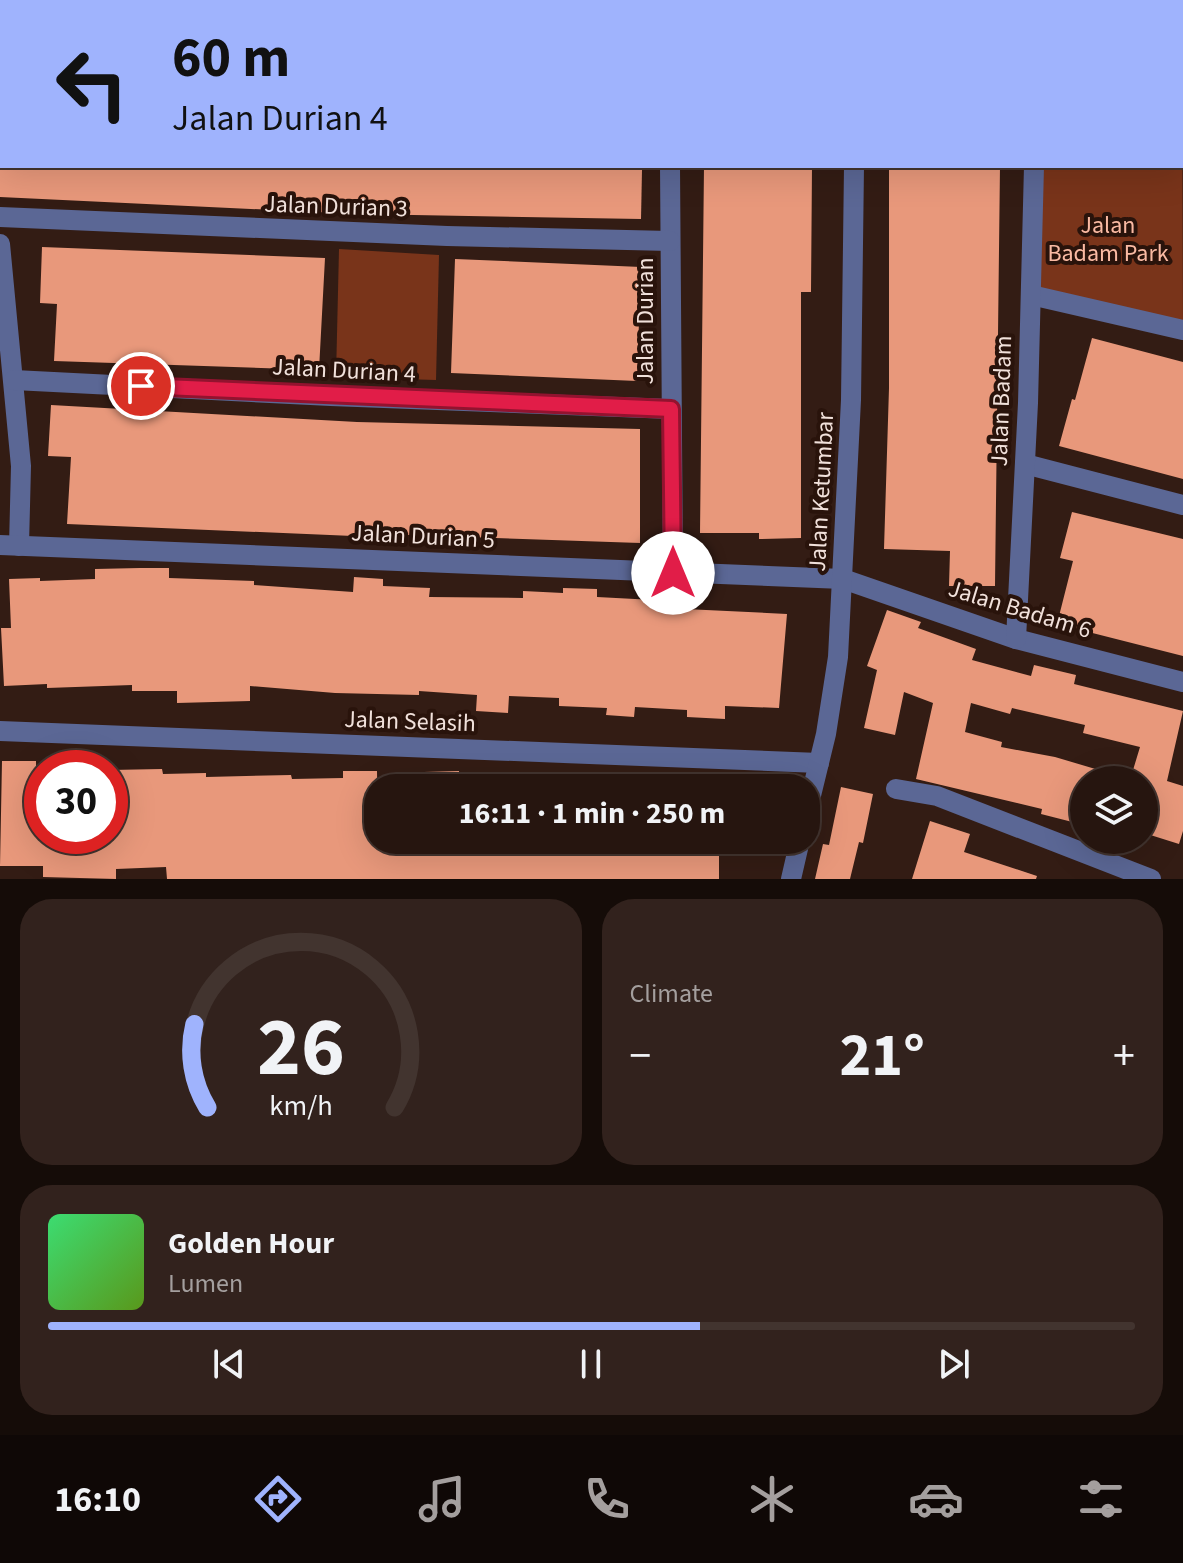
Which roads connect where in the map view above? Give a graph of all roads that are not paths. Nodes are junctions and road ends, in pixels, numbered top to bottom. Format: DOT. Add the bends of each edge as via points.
graph roads {
  1 [pos="670,168"];
  2 [pos="854,168"];
  3 [pos="1034,168"];
  4 [pos="0,217"];
  5 [pos="670,241"];
  6 [pos="0,244"];
  7 [pos="1031,295"];
  8 [pos="1183,330"];
  9 [pos="14,380"];
  10 [pos="671,409"];
  11 [pos="1025,464"];
  12 [pos="1183,505"];
  13 [pos="10,545"];
  14 [pos="673,573"];
  15 [pos="843,579"];
  16 [pos="1016,639"];
  17 [pos="1183,682"];
  18 [pos="0,731"];
  19 [pos="819,763"];
  20 [pos="816,774"];
  21 [pos="896,789"];
  22 [pos="797,854"];
  23 [pos="791,879"];
  24 [pos="1151,879"];
  1 -- 5 [label="street, Jalan Durian"];
  2 -- 15 [label="street, Jalan Ketumbar"];
  3 -- 7 [label="street, Jalan Badam"];
  4 -- 5 [label="street, Jalan Durian 3"];
  5 -- 10 [label="street, Jalan Durian"];
  6 -- 9 [label="street"];
  7 -- 8 [label="street"];
  7 -- 11 [label="street, Jalan Badam"];
  9 -- 10 [label="street, Jalan Durian 4"];
  9 -- 13 [label="street" via="21,466"];
  10 -- 14 [label="street, Jalan Durian"];
  11 -- 12 [label="street"];
  11 -- 16 [label="street, Jalan Badam"];
  13 -- 14 [label="street, Jalan Durian 5"];
  14 -- 15 [label="street, Jalan Durian 5"];
  15 -- 16 [label="street, Jalan Badam 6"];
  15 -- 19 [label="street, Jalan Ketumbar" via="838,657"];
  16 -- 17 [label="street, Jalan Badam 6"];
  18 -- 19 [label="street, Jalan Selasih"];
  19 -- 20 [label="street, Jalan Ketumbar"];
  21 -- 24 [label="street" via="937,796"];
  22 -- 23 [label="street"];
}
